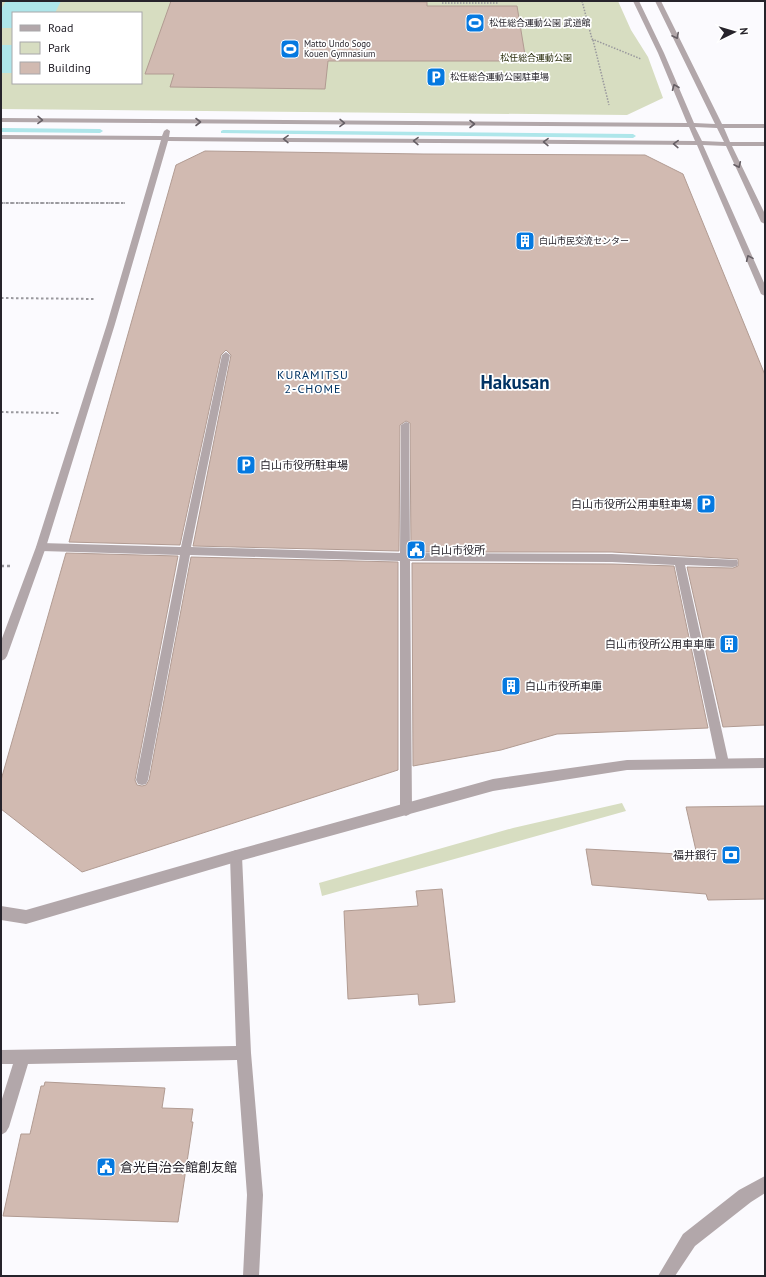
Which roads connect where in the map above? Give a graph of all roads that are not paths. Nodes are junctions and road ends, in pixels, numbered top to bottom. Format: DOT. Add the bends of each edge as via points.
graph roads {
  1 [pos="636,1"];
  2 [pos="658,1"];
  3 [pos="1,120"];
  4 [pos="171,122"];
  5 [pos="691,125"];
  6 [pos="720,126"];
  7 [pos="765,126"];
  8 [pos="1,137"];
  9 [pos="165,138"];
  10 [pos="765,144"];
  11 [pos="699,145"];
  12 [pos="729,145"];
  13 [pos="765,222"];
  14 [pos="765,294"];
  15 [pos="226,355"];
  16 [pos="406,425"];
  17 [pos="41,547"];
  18 [pos="185,551"];
  19 [pos="405,557"];
  20 [pos="679,561"];
  21 [pos="733,563"];
  22 [pos="1,656"];
  23 [pos="723,763"];
  24 [pos="765,763"];
  25 [pos="142,780"];
  26 [pos="406,810"];
  27 [pos="236,856"];
  28 [pos="1,913"];
  29 [pos="244,1053"];
  30 [pos="1,1057"];
  31 [pos="22,1058"];
  32 [pos="1,1127"];
  33 [pos="765,1184"];
  34 [pos="251,1276"];
  35 [pos="666,1276"];
  5 -- 1 [label="street, one-way"];
  2 -- 6 [label="street, one-way"];
  3 -- 4 [label="street, one-way"];
  4 -- 5 [label="street, one-way"];
  4 -- 9 [label="street"];
  5 -- 6 [label="street"];
  5 -- 11 [label="street"];
  6 -- 7 [label="street"];
  6 -- 12 [label="street"];
  8 -- 9 [label="street"];
  11 -- 9 [label="street, one-way"];
  9 -- 17 [label="street"];
  10 -- 12 [label="street"];
  11 -- 12 [label="street"];
  14 -- 11 [label="street, one-way"];
  12 -- 13 [label="street, one-way"];
  15 -- 18 [label="street"];
  16 -- 19 [label="street"];
  17 -- 18 [label="street"];
  17 -- 22 [label="street"];
  18 -- 19 [label="street"];
  18 -- 25 [label="street"];
  19 -- 20 [label="street" via="612,558"];
  19 -- 26 [label="street"];
  20 -- 21 [label="street"];
  20 -- 23 [label="street"];
  23 -- 24 [label="street"];
  23 -- 26 [label="street" via="628,765 493,785"];
  26 -- 27 [label="street"];
  27 -- 28 [label="street" via="26,917"];
  27 -- 29 [label="street"];
  29 -- 31 [label="street"];
  29 -- 34 [label="street" via="255,1195"];
  30 -- 31 [label="street"];
  31 -- 32 [label="street"];
  33 -- 35 [label="street" via="745,1196 689,1240"];
}
